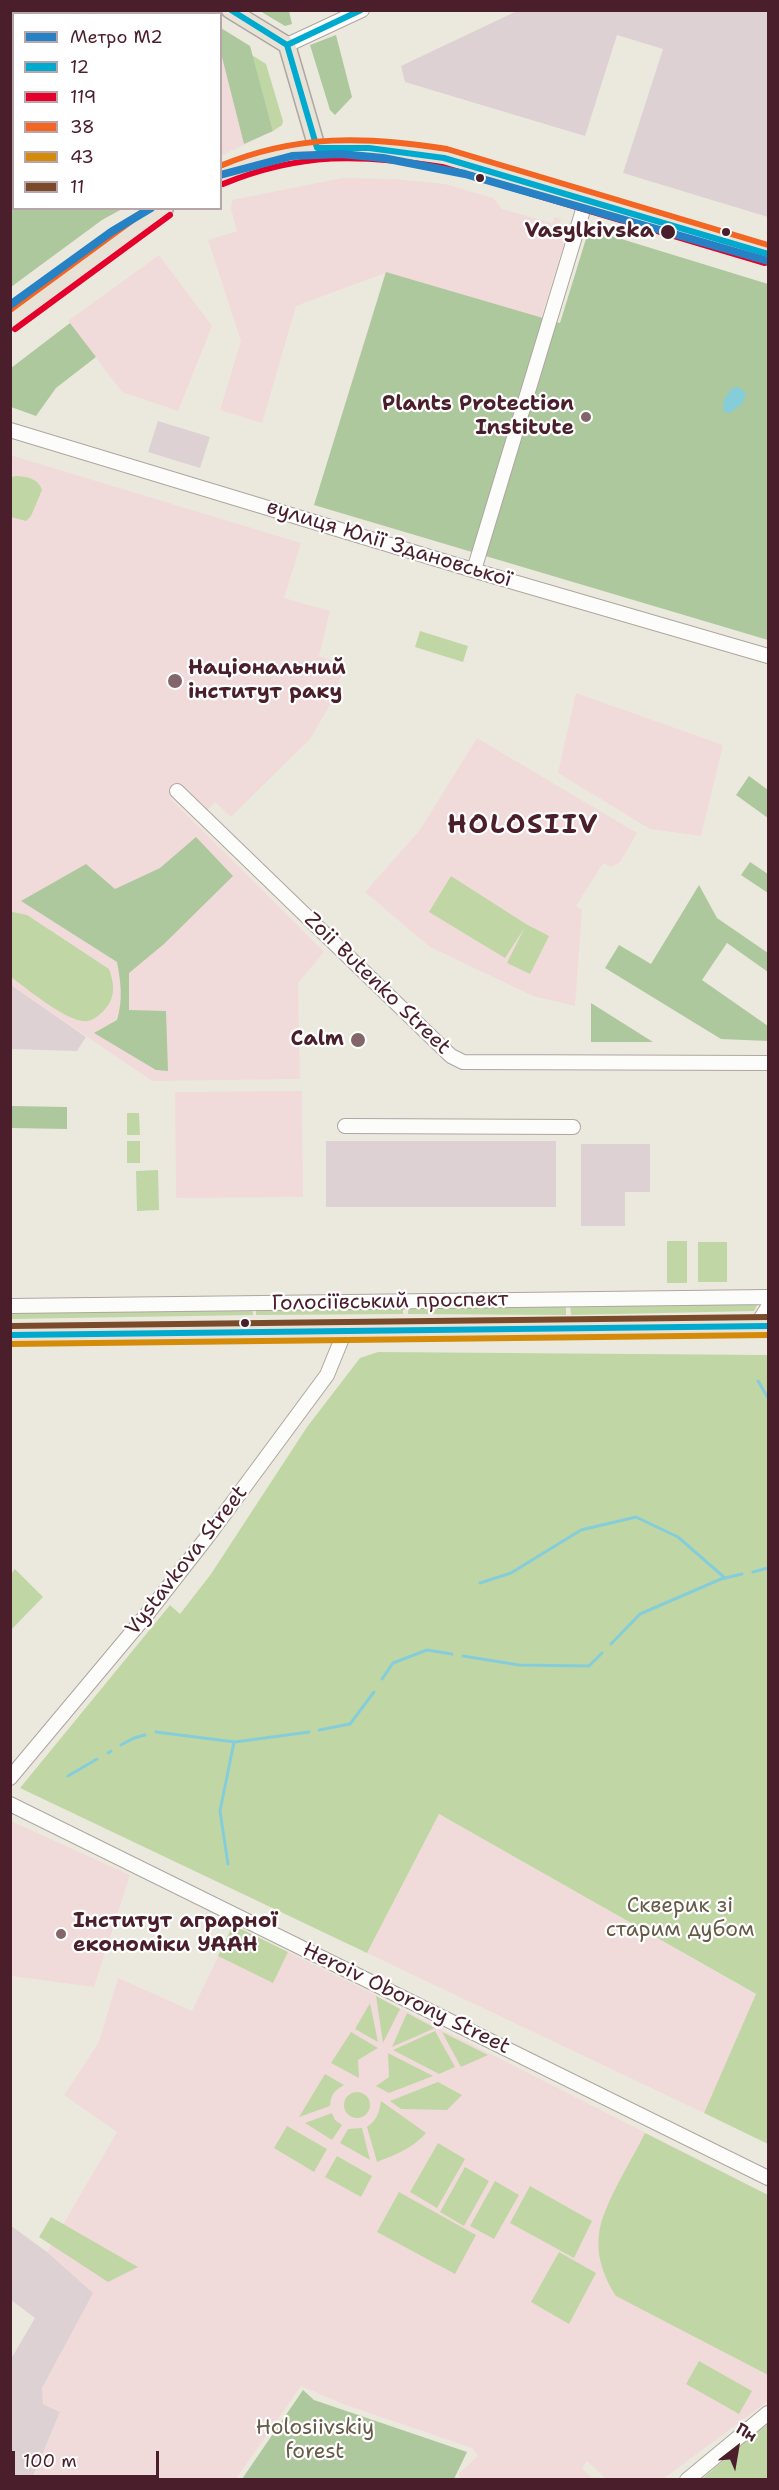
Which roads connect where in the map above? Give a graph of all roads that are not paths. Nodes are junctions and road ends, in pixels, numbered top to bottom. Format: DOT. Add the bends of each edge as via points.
graph roads {
  1 [pos="230,10"];
  2 [pos="362,10"];
  3 [pos="348,14"];
  4 [pos="287,45"];
  5 [pos="317,148"];
  6 [pos="222,175"];
  7 [pos="586,200"];
  8 [pos="162,210"];
  9 [pos="768,254"];
  10 [pos="10,322"];
  11 [pos="10,430"];
  12 [pos="474,570"];
  13 [pos="768,656"];
  14 [pos="177,791"];
  15 [pos="768,1063"];
  16 [pos="345,1126"];
  17 [pos="573,1127"];
  18 [pos="768,1297"];
  19 [pos="10,1306"];
  20 [pos="768,1307"];
  21 [pos="762,1326"];
  22 [pos="345,1331"];
  23 [pos="10,1335"];
  24 [pos="10,1778"];
  25 [pos="10,1804"];
  26 [pos="768,2178"];
  27 [pos="768,2413"];
  28 [pos="687,2480"];
  1 -- 4 [label="main road"];
  2 -- 3 [label="street"];
  3 -- 4 [label="street"];
  4 -- 5 [label="main road"];
  5 -- 6 [label="main road" via="256,161"];
  5 -- 7 [label="main road" via="369,148 444,158"];
  7 -- 9 [label="main road"];
  7 -- 12 [label="street"];
  8 -- 10 [label="main road"];
  11 -- 12 [label="street, вулиця Юлії Здановської"];
  12 -- 13 [label="street, вулиця Юлії Здановської"];
  14 -- 15 [label="street, Zoii Butenko Street" via="451,1056 463,1062"];
  16 -- 17 [label="street"];
  18 -- 19 [label="street, Голосіївський проспект"];
  20 -- 21 [label="street"];
  21 -- 22 [label="highway"];
  22 -- 23 [label="highway"];
  22 -- 24 [label="street, Vystavkova Street" via="327,1375 215,1528"];
  25 -- 26 [label="street, Heroiv Oborony Street"];
  27 -- 28 [label="street"];
}
